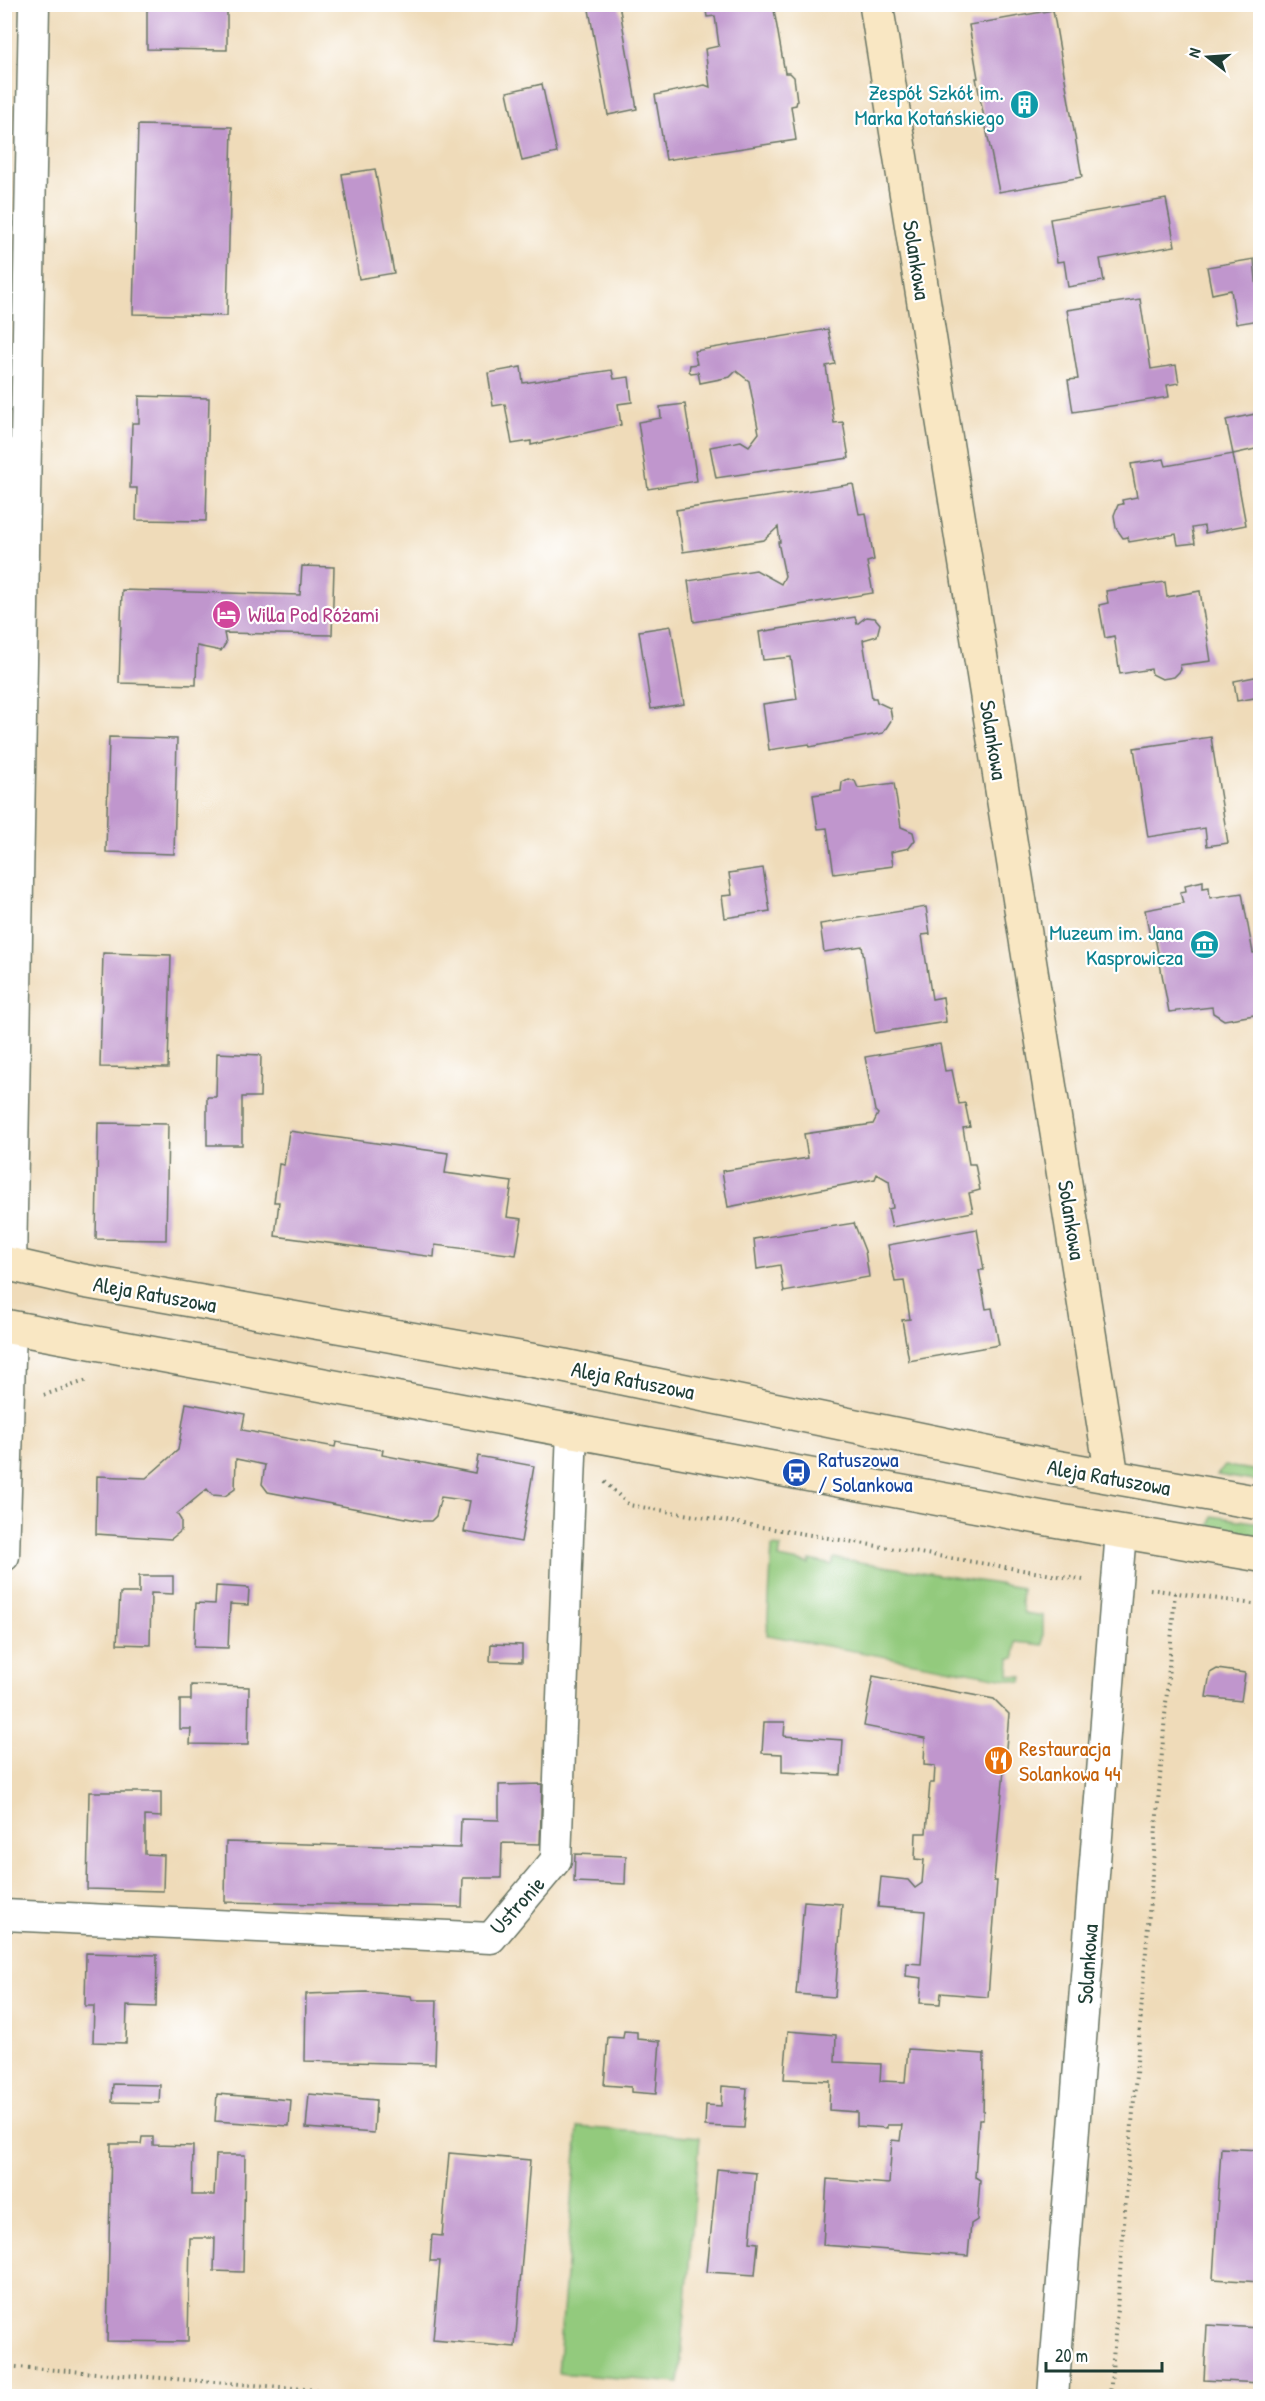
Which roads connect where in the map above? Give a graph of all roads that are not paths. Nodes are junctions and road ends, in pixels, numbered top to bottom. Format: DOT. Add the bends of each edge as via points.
graph roads {
  1 [pos="34,4"];
  2 [pos="876,4"];
  3 [pos="8,1264"];
  4 [pos="8,1326"];
  5 [pos="572,1444"];
  6 [pos="1112,1476"];
  7 [pos="1260,1503"];
  8 [pos="1120,1531"];
  9 [pos="1260,1555"];
  10 [pos="4,1556"];
  11 [pos="4,1915"];
  12 [pos="1053,2397"];
  1 -- 3 [label="street"];
  2 -- 6 [label="street, Solankowa"];
  3 -- 6 [label="street, Aleja Ratuszowa" via="83,1281 564,1366"];
  4 -- 5 [label="street"];
  4 -- 10 [label="street"];
  5 -- 8 [label="street"];
  5 -- 11 [label="street, Ustronie" via="556,1860 491,1938"];
  6 -- 7 [label="street, Aleja Ratuszowa"];
  8 -- 9 [label="street"];
  8 -- 12 [label="street, Solankowa"];
}
